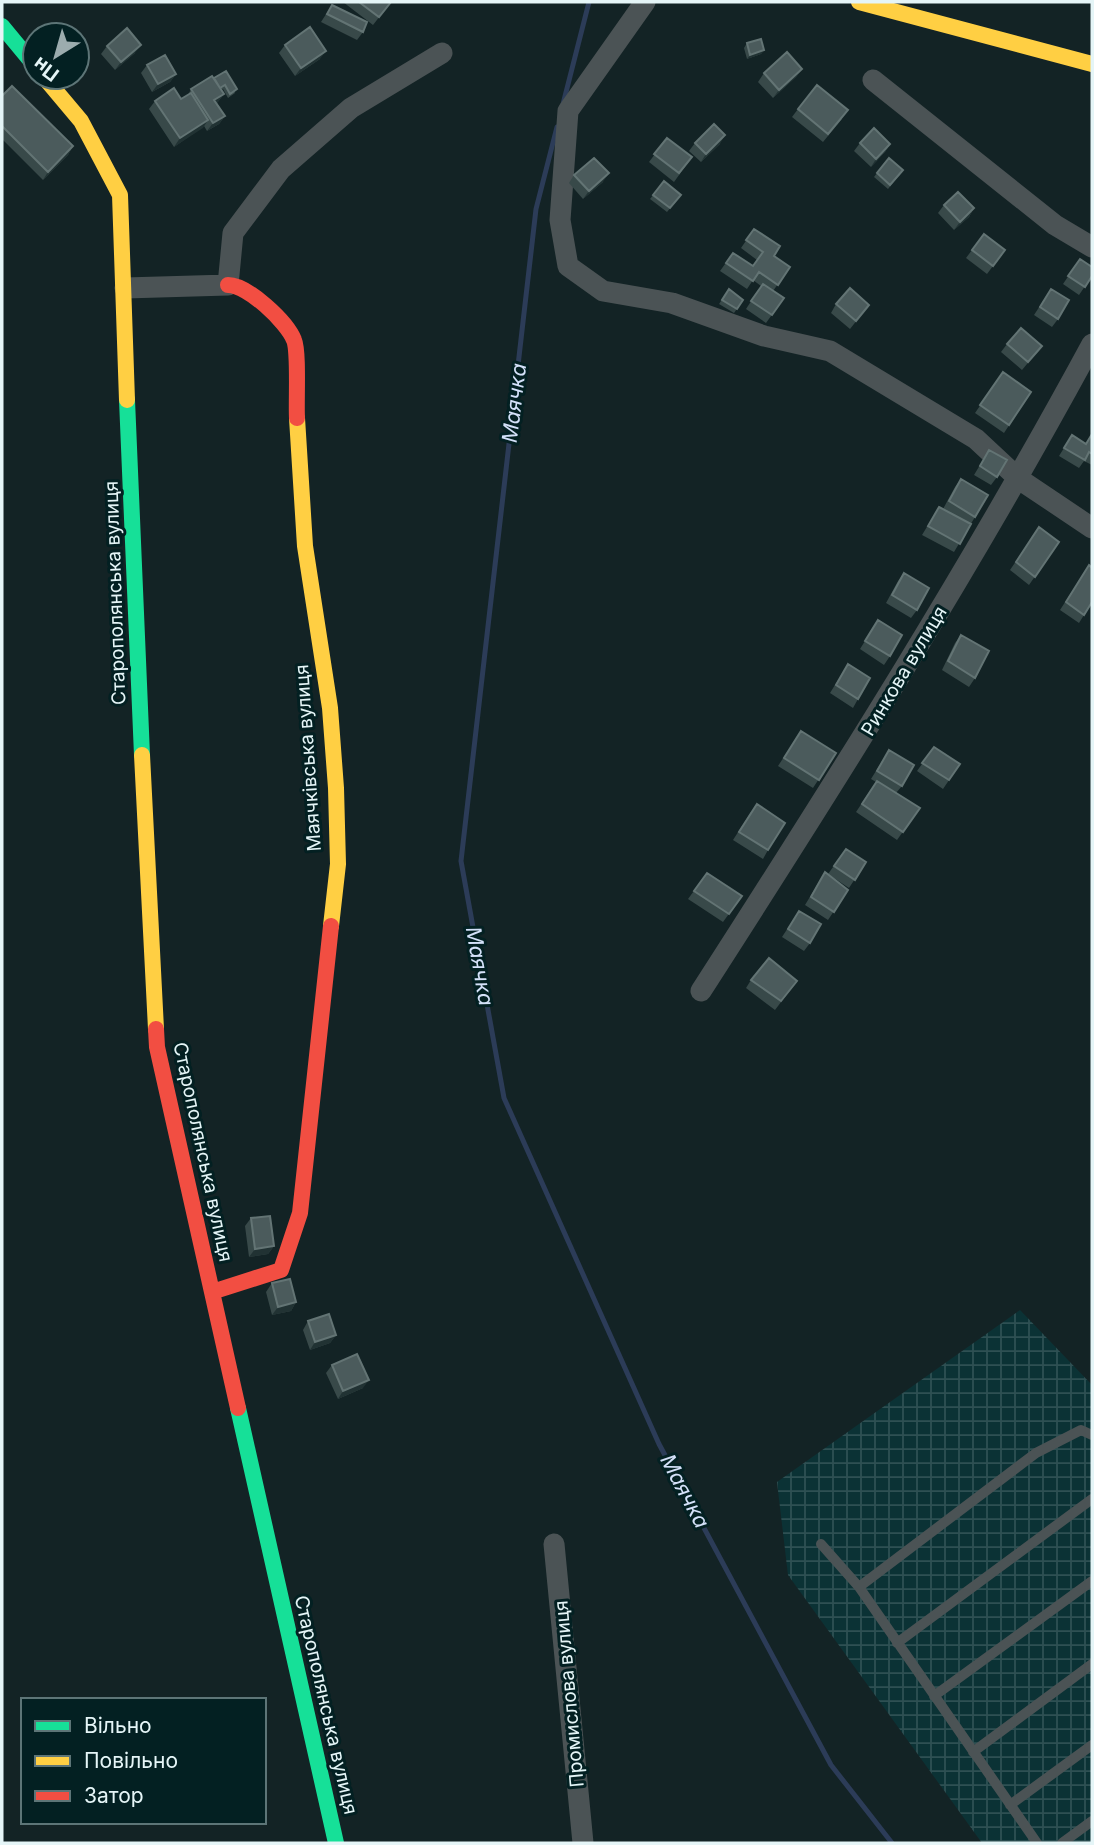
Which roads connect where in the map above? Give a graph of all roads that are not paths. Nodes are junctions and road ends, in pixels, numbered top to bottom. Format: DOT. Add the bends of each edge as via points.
graph roads {
  1 [pos="645,2"];
  2 [pos="859,2"];
  3 [pos="2,26"];
  4 [pos="21,49"];
  5 [pos="442,52"];
  6 [pos="1092,64"];
  7 [pos="873,80"];
  8 [pos="56,91"];
  9 [pos="1092,247"];
  10 [pos="228,285"];
  11 [pos="125,288"];
  12 [pos="1092,344"];
  13 [pos="1019,480"];
  14 [pos="1092,528"];
  15 [pos="701,990"];
  16 [pos="212,1292"];
  17 [pos="1092,1435"];
  18 [pos="1092,1499"];
  19 [pos="555,1544"];
  20 [pos="821,1544"];
  21 [pos="1092,1580"];
  22 [pos="859,1587"];
  23 [pos="897,1643"];
  24 [pos="1092,1664"];
  25 [pos="934,1696"];
  26 [pos="1092,1745"];
  27 [pos="973,1752"];
  28 [pos="1010,1805"];
  29 [pos="1092,1821"];
  30 [pos="336,1843"];
  31 [pos="583,1843"];
  32 [pos="1037,1843"];
  33 [pos="1062,1843"];
  1 -- 13 [label="street" via="569,111 560,220 568,266 603,290 672,303 764,336 830,351 976,439"];
  2 -- 6 [label="street"];
  3 -- 4 [label="street"];
  5 -- 10 [label="street" via="351,108 281,169 233,233"];
  7 -- 9 [label="street" via="1055,225"];
  8 -- 11 [label="street, Старополянська вулиця" via="81,121 120,195"];
  10 -- 11 [label="street"];
  10 -- 16 [label="street, Маячківська вулиця" via="237,285 270,309 295,341 305,546 330,708 338,864 300,1213 281,1270"];
  11 -- 16 [label="street, Старополянська вулиця" via="135,610 157,1047"];
  12 -- 13 [label="street, Ринкова вулиця"];
  13 -- 14 [label="street"];
  13 -- 15 [label="street, Ринкова вулиця" via="860,744"];
  16 -- 30 [label="street, Старополянська вулиця"];
  17 -- 22 [label="lane" via="1081,1430 1036,1453"];
  18 -- 23 [label="lane"];
  19 -- 31 [label="street, Промислова вулиця"];
  20 -- 22 [label="lane"];
  21 -- 25 [label="lane"];
  22 -- 23 [label="lane"];
  23 -- 25 [label="lane"];
  24 -- 27 [label="lane"];
  25 -- 27 [label="lane"];
  26 -- 28 [label="lane"];
  27 -- 28 [label="lane"];
  28 -- 32 [label="lane"];
  29 -- 33 [label="lane"];
}
